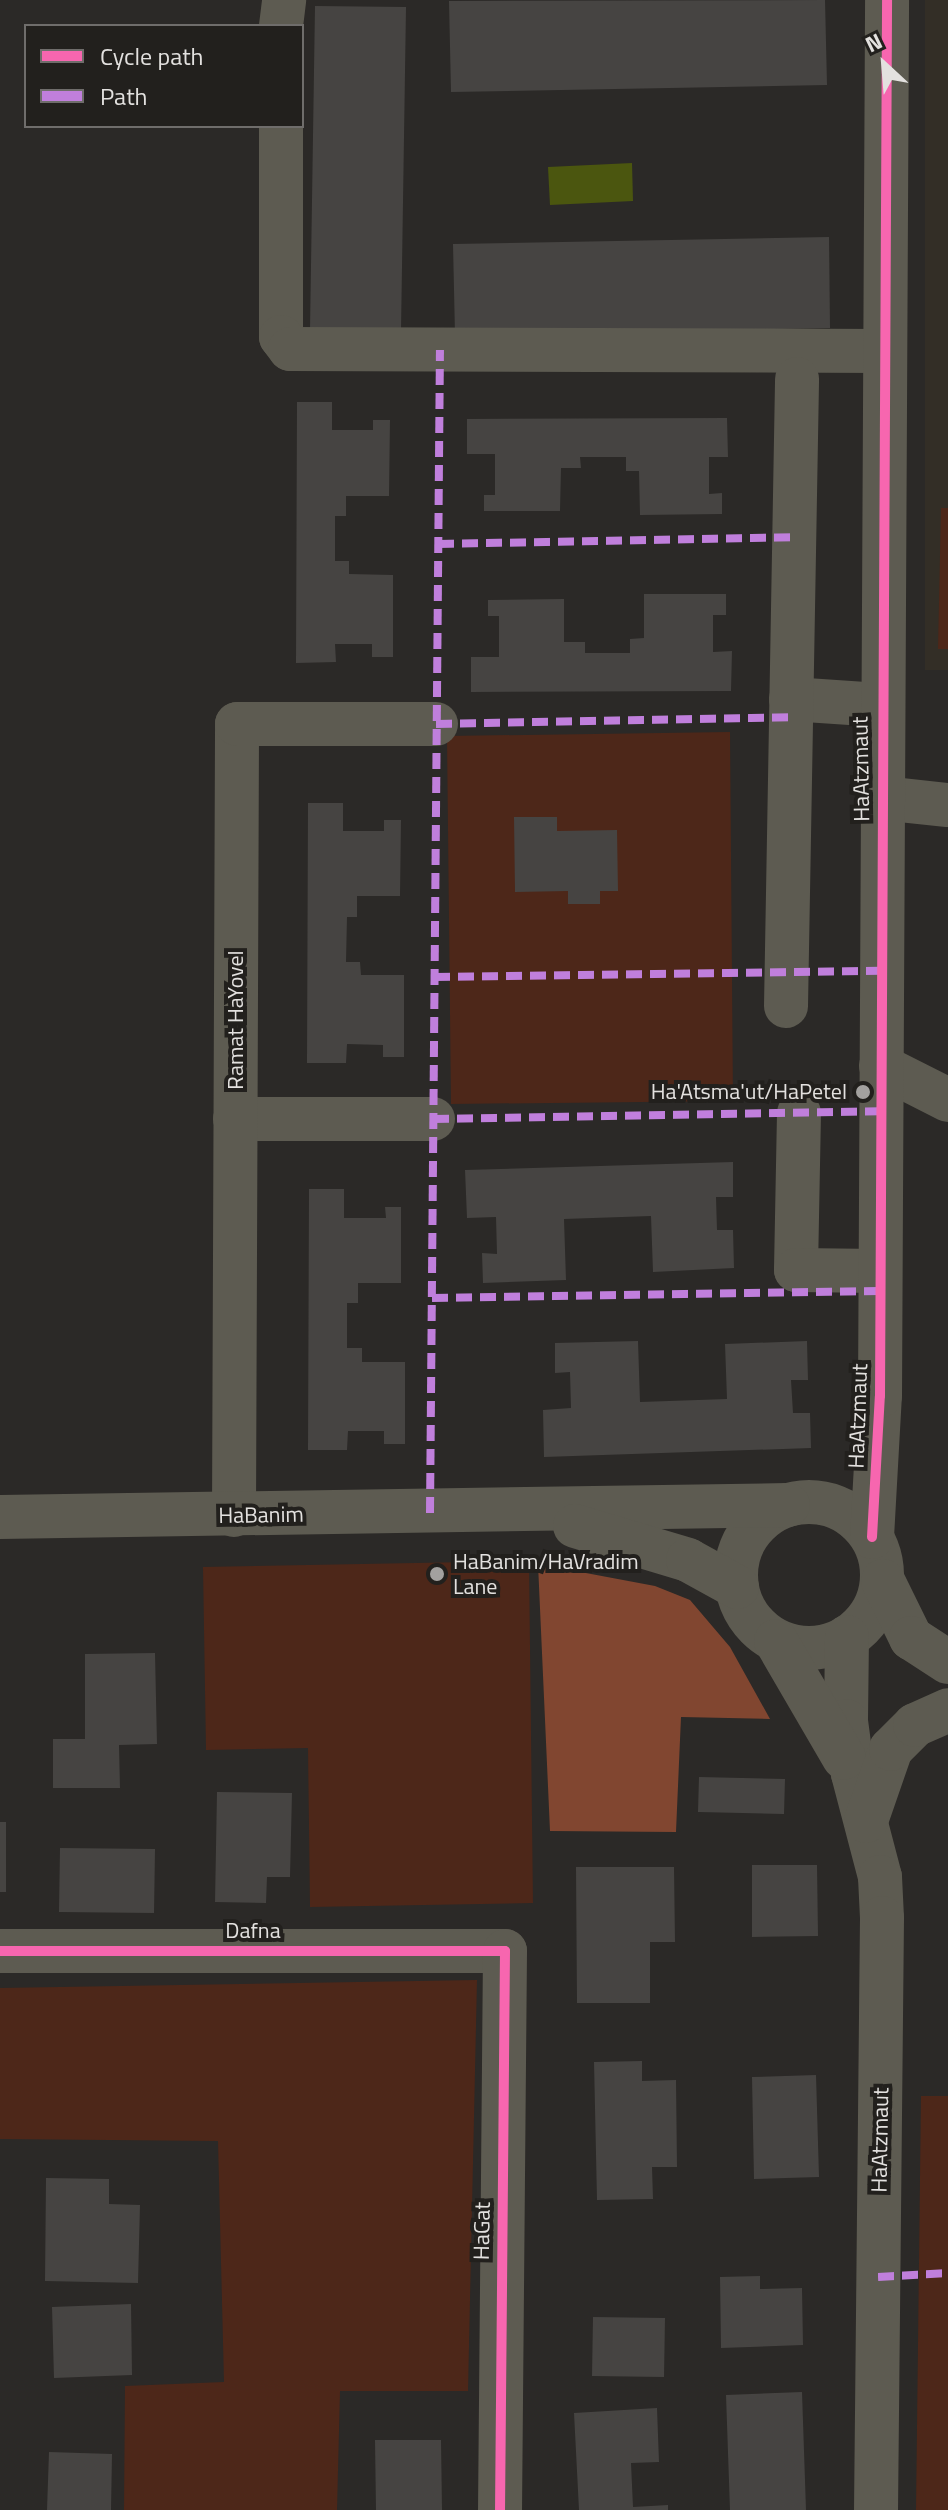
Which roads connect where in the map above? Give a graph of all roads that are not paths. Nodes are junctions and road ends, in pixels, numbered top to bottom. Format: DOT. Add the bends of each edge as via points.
graph roads {
  1 [pos="284,0"];
  2 [pos="887,0"];
  3 [pos="281,24"];
  4 [pos="281,128"];
  5 [pos="884,351"];
  6 [pos="797,379"];
  7 [pos="791,699"];
  8 [pos="880,705"];
  9 [pos="436,724"];
  10 [pos="882,798"];
  11 [pos="948,805"];
  12 [pos="786,1006"];
  13 [pos="881,1066"];
  14 [pos="948,1100"];
  15 [pos="799,1113"];
  16 [pos="235,1119"];
  17 [pos="433,1119"];
  18 [pos="880,1271"];
  19 [pos="880,1396"];
  20 [pos="803,1504"];
  21 [pos="523,1512"];
  22 [pos="234,1515"];
  23 [pos="0,1517"];
  24 [pos="872,1537"];
  25 [pos="883,1581"];
  26 [pos="737,1587"];
  27 [pos="851,1634"];
  28 [pos="776,1641"];
  29 [pos="948,1662"];
  30 [pos="948,1679"];
  31 [pos="948,1710"];
  32 [pos="853,1774"];
  33 [pos="866,1821"];
  34 [pos="0,1951"];
  35 [pos="505,1951"];
  36 [pos="500,2510"];
  37 [pos="876,2510"];
  1 -- 3 [label="street"];
  2 -- 5 [label="street, HaAtzmaut"];
  4 -- 5 [label="street" via="281,337 290,349"];
  5 -- 8 [label="street, HaAtzmaut"];
  6 -- 7 [label="street"];
  7 -- 8 [label="street"];
  7 -- 12 [label="street"];
  8 -- 10 [label="street, HaAtzmaut"];
  9 -- 16 [label="street, Ramat HaYovel" via="237,724"];
  10 -- 11 [label="street"];
  10 -- 13 [label="street, HaAtzmaut"];
  13 -- 14 [label="street"];
  13 -- 18 [label="street, HaAtzmaut"];
  15 -- 18 [label="street" via="796,1270"];
  16 -- 17 [label="street"];
  16 -- 22 [label="street, Ramat HaYovel"];
  18 -- 19 [label="street, HaAtzmaut"];
  19 -- 20 [label="street, HaAtzmaut" via="842,1480"];
  19 -- 24 [label="street, HaAtzmaut"];
  20 -- 21 [label="street, HaBanim"];
  20 -- 24 [label="street" via="857,1519"];
  20 -- 26 [label="street" via="762,1518 746,1538 737,1562"];
  21 -- 22 [label="street, HaBanim"];
  21 -- 26 [label="street, HaBanim" via="675,1555"];
  22 -- 23 [label="street, HaBanim"];
  24 -- 25 [label="street"];
  25 -- 27 [label="street" via="877,1604"];
  25 -- 29 [label="street" via="911,1638"];
  26 -- 28 [label="street" via="744,1609"];
  27 -- 28 [label="street" via="817,1648"];
  27 -- 30 [label="street"];
  27 -- 32 [label="street, HaAtzmaut" via="846,1721"];
  28 -- 32 [label="street, HaAtzmaut"];
  31 -- 33 [label="street" via="915,1725 891,1749"];
  32 -- 33 [label="street, HaAtzmaut"];
  33 -- 37 [label="street, HaAtzmaut" via="880,1877 882,1918"];
  34 -- 35 [label="street, Dafna"];
  35 -- 36 [label="street, HaGat"];
}
